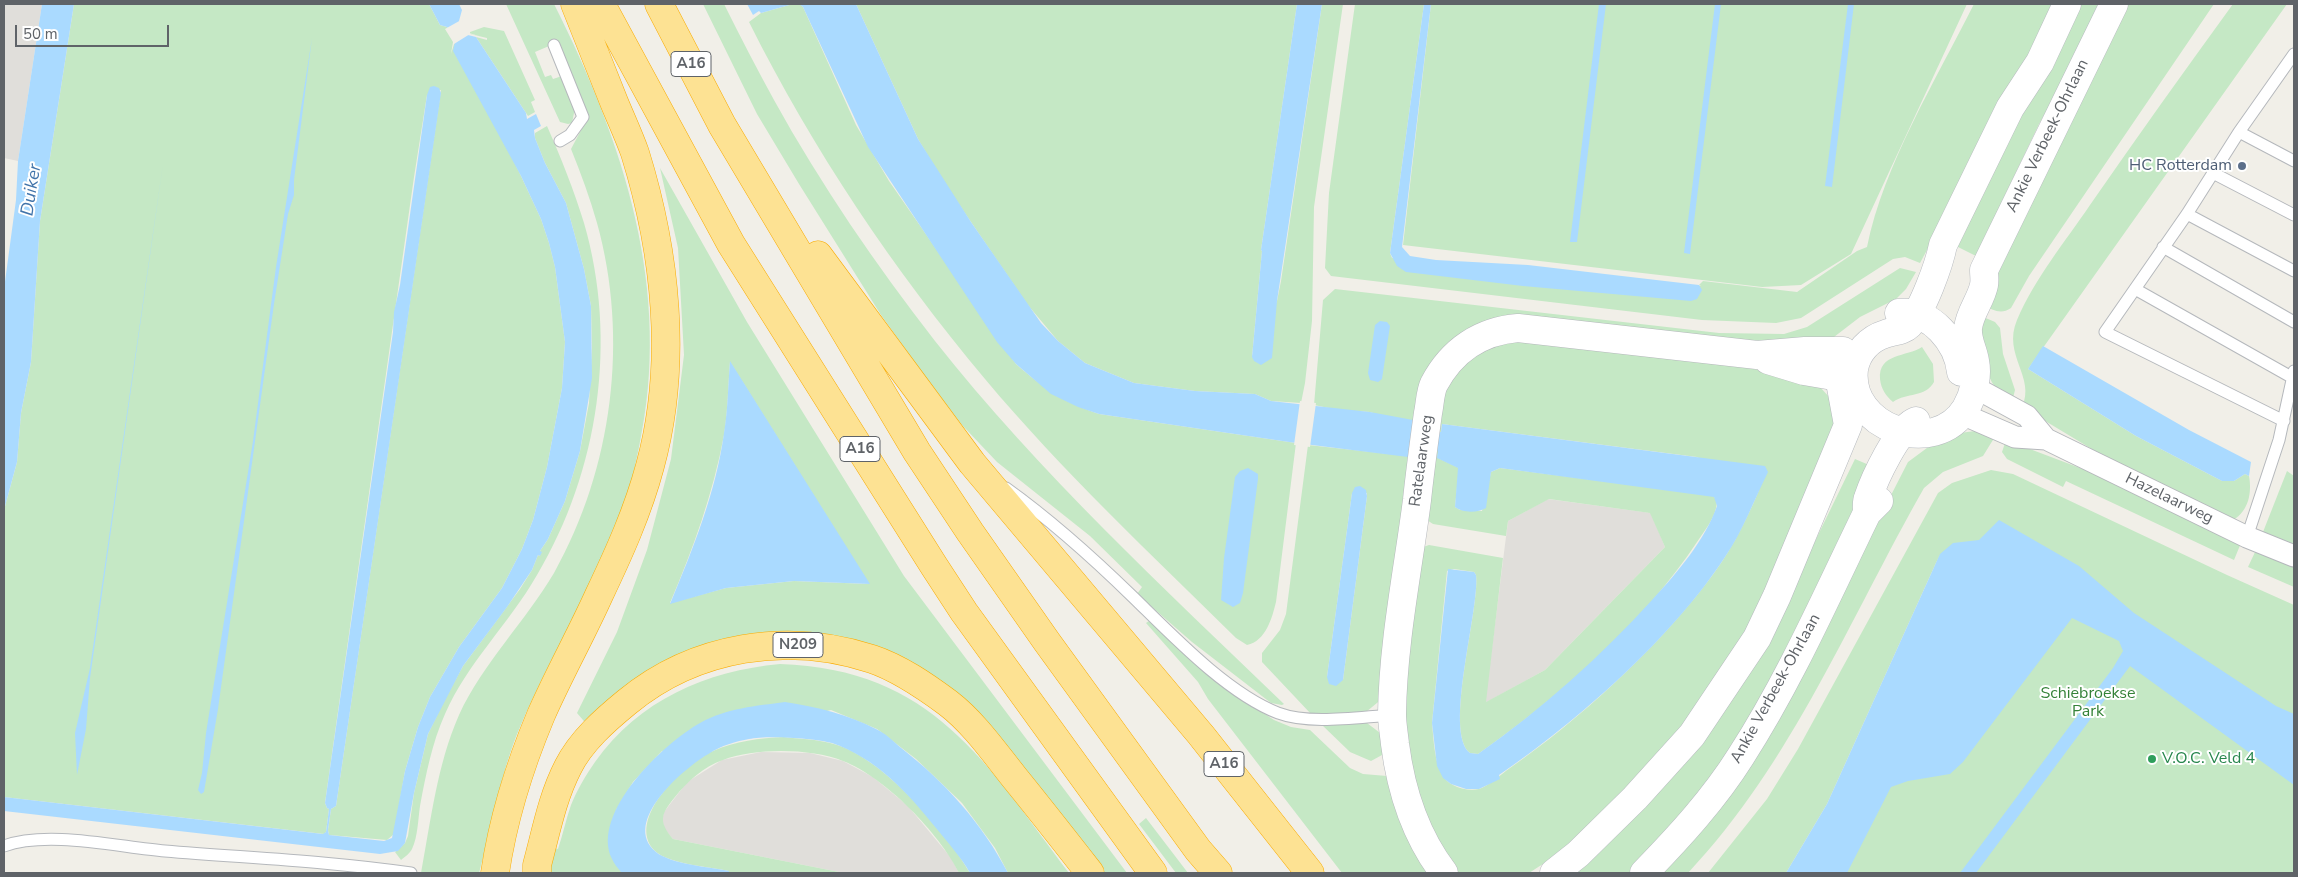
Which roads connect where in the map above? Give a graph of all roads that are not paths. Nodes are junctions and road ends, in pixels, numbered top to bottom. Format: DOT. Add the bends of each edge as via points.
graph roads {
  1 [pos="575,4"];
  2 [pos="601,4"];
  3 [pos="659,4"];
  4 [pos="2067,4"];
  5 [pos="2114,4"];
  6 [pos="554,45"];
  7 [pos="2294,54"];
  8 [pos="722,125"];
  9 [pos="2239,132"];
  10 [pos="560,141"];
  11 [pos="2294,161"];
  12 [pos="2213,173"];
  13 [pos="2187,214"];
  14 [pos="2294,215"];
  15 [pos="2163,246"];
  16 [pos="2294,271"];
  17 [pos="2135,289"];
  18 [pos="1909,314"];
  19 [pos="2294,322"];
  20 [pos="1957,333"];
  21 [pos="1846,370"];
  22 [pos="2294,374"];
  23 [pos="1967,383"];
  24 [pos="1857,413"];
  25 [pos="1962,414"];
  26 [pos="2284,421"];
  27 [pos="1909,433"];
  28 [pos="2046,439"];
  29 [pos="972,463"];
  30 [pos="2246,537"];
  31 [pos="2294,556"];
  32 [pos="1392,716"];
  33 [pos="4,846"];
  34 [pos="411,873"];
  35 [pos="495,873"];
  36 [pos="538,873"];
  37 [pos="1090,873"];
  38 [pos="1153,873"];
  39 [pos="1218,873"];
  40 [pos="1310,873"];
  41 [pos="1444,873"];
  42 [pos="1554,873"];
  43 [pos="1644,873"];
  1 -- 35 [label="highway" via="634,151 653,220 664,294 664,383 650,465 638,503 627,534 526,752"];
  2 -- 38 [label="highway, A16" via="730,244 934,566"];
  3 -- 8 [label="highway, A16"];
  4 -- 18 [label="main road" via="2040,62 2010,108 1943,245 1930,258"];
  5 -- 20 [label="main road, Ankie Verbeek-Ohrlaan" via="1984,270 1984,286 1972,313"];
  6 -- 10 [label="lane" via="583,117 570,135"];
  7 -- 9 [label="lane"];
  8 -- 29 [label="highway, A16"];
  8 -- 39 [label="highway, A16" via="917,452 970,532 1198,850"];
  9 -- 11 [label="lane"];
  9 -- 12 [label="lane"];
  12 -- 13 [label="lane"];
  12 -- 14 [label="lane"];
  13 -- 15 [label="lane"];
  13 -- 16 [label="lane"];
  15 -- 17 [label="lane"];
  15 -- 19 [label="lane"];
  17 -- 22 [label="lane"];
  17 -- 26 [label="lane" via="2105,332"];
  18 -- 20 [label="main road"];
  18 -- 21 [label="main road" via="1909,325 1874,338 1864,347 1854,369"];
  20 -- 23 [label="main road" via="1976,374"];
  21 -- 24 [label="main road" via="1861,404"];
  21 -- 32 [label="main road, Ratelaarweg" via="1806,351 1757,355 1518,328 1482,335 1461,350 1442,369 1433,386 1400,628"];
  22 -- 26 [label="lane"];
  23 -- 25 [label="main road" via="1970,399"];
  23 -- 27 [label="main road" via="1945,407 1928,418 1912,422"];
  23 -- 28 [label="street, Hazelaarweg" via="2027,416"];
  24 -- 27 [label="main road"];
  24 -- 42 [label="main road" via="1858,439 1840,479 1802,536 1757,638 1692,735 1635,798"];
  25 -- 27 [label="main road" via="1939,430"];
  25 -- 28 [label="street, Hazelaarweg" via="2015,437"];
  26 -- 30 [label="lane"];
  27 -- 43 [label="main road, Ankie Verbeek-Ohrlaan" via="1910,442 1878,504 1867,514 1741,757 1701,811"];
  28 -- 30 [label="street, Hazelaarweg"];
  29 -- 32 [label="lane" via="1040,512 1171,634 1229,684 1253,700 1279,713 1308,719"];
  29 -- 40 [label="highway, A16" via="1201,735"];
  30 -- 31 [label="street, Hazelaarweg"];
  32 -- 41 [label="main road, Ratelaarweg" via="1398,765 1409,810 1430,855"];
  33 -- 34 [label="lane" via="26,841 58,840 333,863"];
  36 -- 37 [label="highway, N209" via="537,865 551,810 568,766 606,719 646,686 685,664 721,652 804,645 837,649 874,660 910,678 949,704 991,746"];
}
